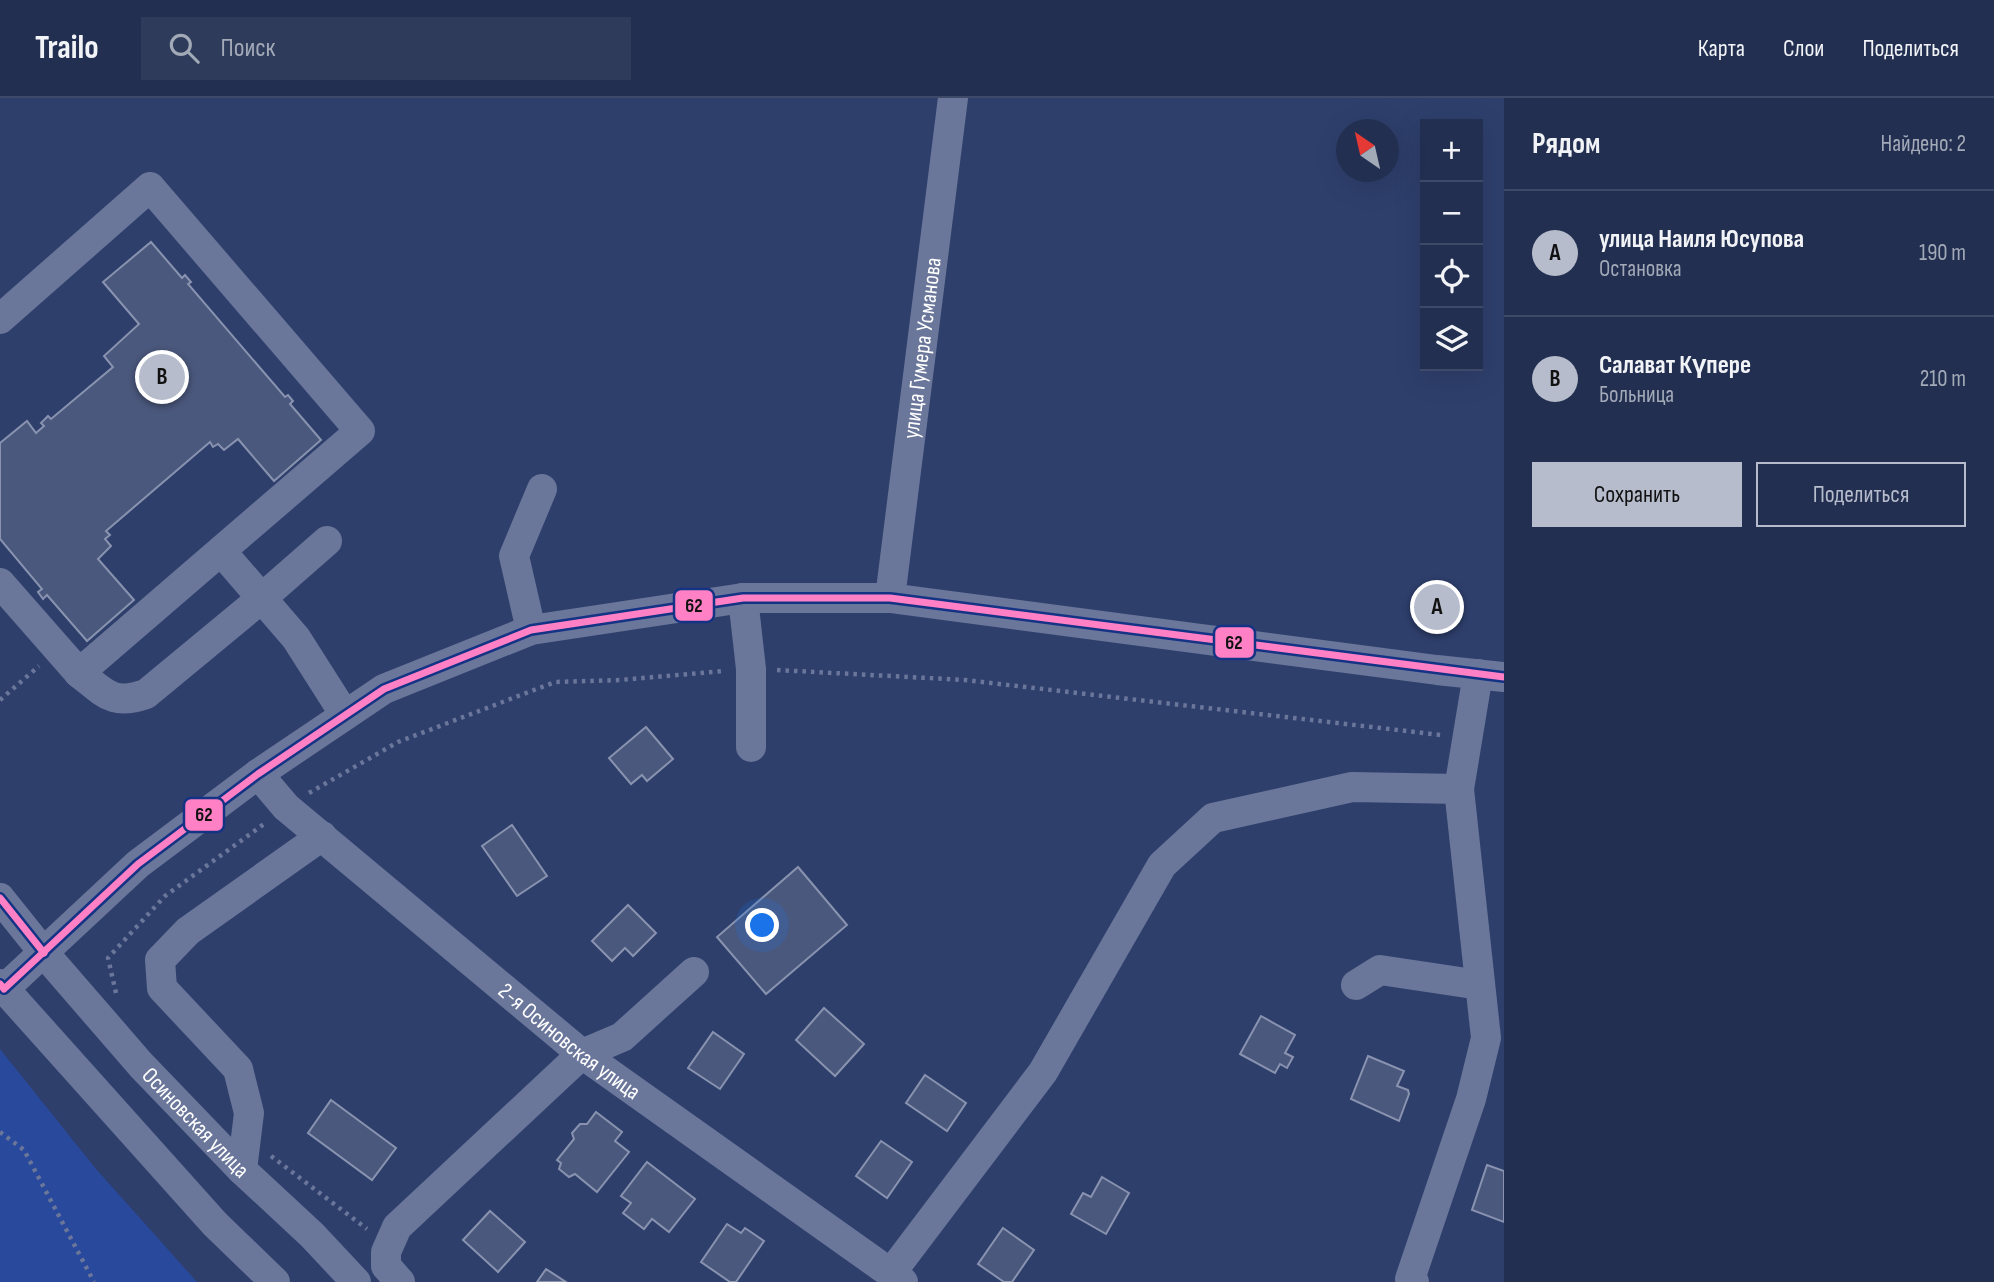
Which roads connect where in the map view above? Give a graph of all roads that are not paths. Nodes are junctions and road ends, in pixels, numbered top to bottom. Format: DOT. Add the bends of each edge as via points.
graph roads {
  1 [pos="953,98"];
  2 [pos="0,319"];
  3 [pos="542,489"];
  4 [pos="327,541"];
  5 [pos="221,551"];
  6 [pos="0,583"];
  7 [pos="262,598"];
  8 [pos="743,598"];
  9 [pos="890,598"];
  10 [pos="531,630"];
  11 [pos="79,673"];
  12 [pos="1491,676"];
  13 [pos="345,715"];
  14 [pos="751,747"];
  15 [pos="258,774"];
  16 [pos="1460,789"];
  17 [pos="322,836"];
  18 [pos="0,898"];
  19 [pos="44,953"];
  20 [pos="694,972"];
  21 [pos="1356,985"];
  22 [pos="1480,985"];
  23 [pos="2,987"];
  24 [pos="582,1054"];
  25 [pos="242,1170"];
  26 [pos="897,1278"];
  27 [pos="275,1282"];
  28 [pos="356,1282"];
  29 [pos="400,1282"];
  30 [pos="1414,1282"];
  1 -- 9 [label="street, улица Гумера Усманова"];
  2 -- 5 [label="street" via="150,187 359,432"];
  3 -- 10 [label="street" via="514,556"];
  4 -- 7 [label="street"];
  5 -- 7 [label="street"];
  5 -- 11 [label="street"];
  6 -- 11 [label="street"];
  7 -- 11 [label="street" via="146,694 126,701 107,694"];
  7 -- 13 [label="street" via="296,638"];
  8 -- 9 [label="street"];
  8 -- 10 [label="street"];
  8 -- 14 [label="street" via="751,669"];
  9 -- 12 [label="street"];
  10 -- 13 [label="street" via="384,689"];
  12 -- 16 [label="street" via="1468,738"];
  13 -- 15 [label="street"];
  15 -- 17 [label="street, 2-я Осиновская улица" via="286,807"];
  15 -- 19 [label="street" via="138,864"];
  16 -- 22 [label="street"];
  16 -- 26 [label="street" via="1352,787 1213,818 1162,865 1043,1072"];
  17 -- 24 [label="street, 2-я Осиновская улица"];
  17 -- 25 [label="street" via="188,931 160,960 162,988 237,1069 249,1113"];
  18 -- 19 [label="street, Осиновская улица"];
  19 -- 23 [label="street"];
  19 -- 25 [label="street, Осиновская улица" via="141,1065"];
  20 -- 24 [label="street" via="622,1037"];
  21 -- 22 [label="street" via="1380,970"];
  22 -- 30 [label="street" via="1486,1038 1471,1099 1410,1279"];
  23 -- 27 [label="street" via="215,1224"];
  24 -- 26 [label="street, 2-я Осиновская улица"];
  24 -- 29 [label="street" via="397,1227 386,1252 386,1266"];
  25 -- 28 [label="street, Осиновская улица"];
}
